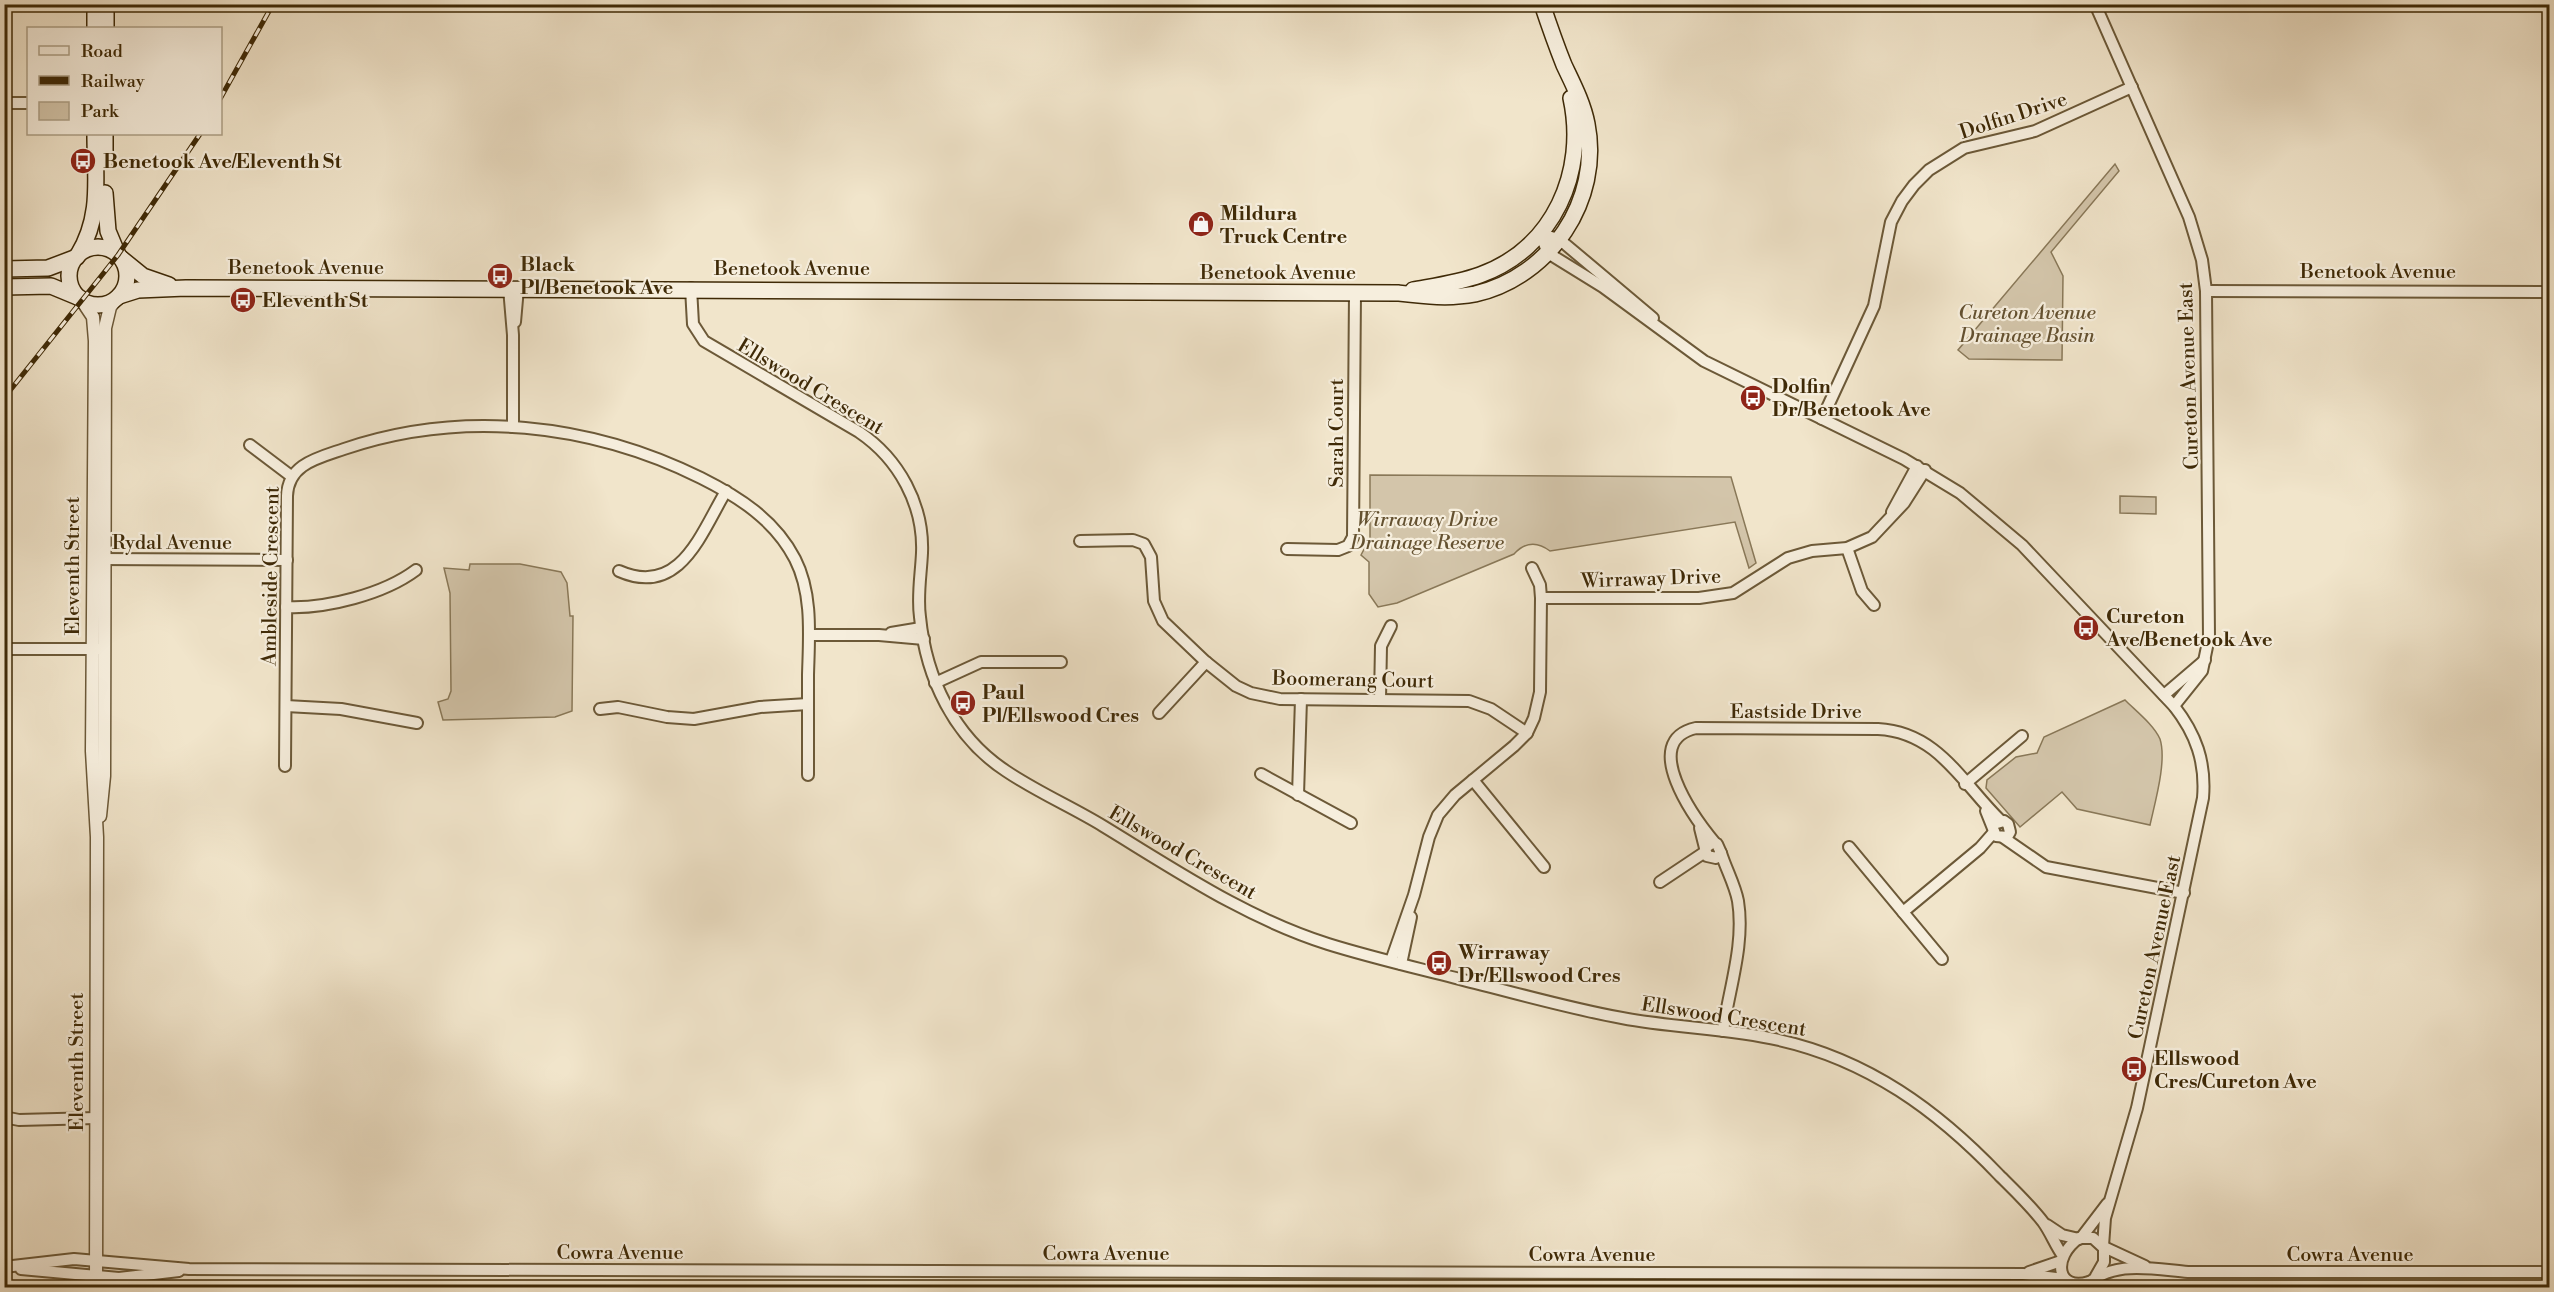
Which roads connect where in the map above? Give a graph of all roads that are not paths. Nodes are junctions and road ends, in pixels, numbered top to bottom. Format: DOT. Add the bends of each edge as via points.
graph roads {
  1 [pos="95,4"];
  2 [pos="106,4"];
  3 [pos="1542,4"];
  4 [pos="2095,4"];
  5 [pos="95,27"];
  6 [pos="105,27"];
  7 [pos="1564,65"];
  8 [pos="2132,87"];
  9 [pos="4,103"];
  10 [pos="27,103"];
  11 [pos="95,135"];
  12 [pos="105,135"];
  13 [pos="1540,234"];
  14 [pos="1559,239"];
  15 [pos="1548,253"];
  16 [pos="78,256"];
  17 [pos="120,257"];
  18 [pos="4,270"];
  19 [pos="4,287"];
  20 [pos="186,288"];
  21 [pos="513,288"];
  22 [pos="691,288"];
  23 [pos="2206,291"];
  24 [pos="2550,292"];
  25 [pos="1355,293"];
  26 [pos="1398,293"];
  27 [pos="118,297"];
  28 [pos="80,298"];
  29 [pos="1686,349"];
  30 [pos="1822,419"];
  31 [pos="513,427"];
  32 [pos="250,445"];
  33 [pos="1921,468"];
  34 [pos="291,476"];
  35 [pos="726,491"];
  36 [pos="1080,541"];
  37 [pos="1847,548"];
  38 [pos="1287,549"];
  39 [pos="98,559"];
  40 [pos="287,560"];
  41 [pos="1532,568"];
  42 [pos="416,570"];
  43 [pos="619,571"];
  44 [pos="1541,598"];
  45 [pos="1874,605"];
  46 [pos="286,607"];
  47 [pos="1391,626"];
  48 [pos="922,634"];
  49 [pos="809,635"];
  50 [pos="4,649"];
  51 [pos="98,649"];
  52 [pos="2205,660"];
  53 [pos="1061,662"];
  54 [pos="1206,662"];
  55 [pos="935,682"];
  56 [pos="2164,695"];
  57 [pos="1300,699"];
  58 [pos="1380,699"];
  59 [pos="808,704"];
  60 [pos="286,706"];
  61 [pos="2174,706"];
  62 [pos="600,708"];
  63 [pos="1159,713"];
  64 [pos="417,723"];
  65 [pos="1527,733"];
  66 [pos="2022,736"];
  67 [pos="285,766"];
  68 [pos="1261,774"];
  69 [pos="808,775"];
  70 [pos="1473,780"];
  71 [pos="1965,784"];
  72 [pos="1298,795"];
  73 [pos="1351,823"];
  74 [pos="2000,831"];
  75 [pos="1850,847"];
  76 [pos="1711,852"];
  77 [pos="1544,867"];
  78 [pos="1660,882"];
  79 [pos="2183,896"];
  80 [pos="1903,912"];
  81 [pos="1942,959"];
  82 [pos="1396,963"];
  83 [pos="1727,1032"];
  84 [pos="4,1117"];
  85 [pos="96,1118"];
  86 [pos="2110,1199"];
  87 [pos="2044,1224"];
  88 [pos="2080,1238"];
  89 [pos="2104,1247"];
  90 [pos="2062,1258"];
  91 [pos="96,1261"];
  92 [pos="5,1268"];
  93 [pos="2151,1268"];
  94 [pos="189,1269"];
  95 [pos="2550,1272"];
  96 [pos="2023,1274"];
  97 [pos="96,1282"];
  98 [pos="2089,1282"];
  99 [pos="2065,1283"];
  1 -- 5 [label="main road"];
  2 -- 6 [label="main road"];
  3 -- 7 [label="main road"];
  4 -- 8 [label="street, Cureton Avenue East"];
  7 -- 13 [label="main road, Benetook Avenue" via="1574,111 1576,156 1563,199"];
  7 -- 14 [label="main road, Benetook Avenue" via="1587,123 1589,164 1580,202"];
  8 -- 23 [label="street, Cureton Avenue East" via="2189,217 2202,260"];
  8 -- 30 [label="street, Dolfin Drive" via="2035,131 1964,148 1947,156 1914,185 1891,222 1874,306"];
  9 -- 10 [label="street"];
  11 -- 16 [label="main road" via="95,219"];
  12 -- 17 [label="main road" via="106,222"];
  13 -- 14 [label="street"];
  13 -- 15 [label="street"];
  13 -- 26 [label="main road, Benetook Avenue" via="1519,254 1480,275"];
  14 -- 15 [label="main road, Benetook Avenue"];
  14 -- 29 [label="street"];
  15 -- 26 [label="main road, Benetook Avenue" via="1514,279 1477,293 1436,297"];
  15 -- 29 [label="street"];
  16 -- 17 [label="main road" via="91,248 101,248"];
  16 -- 18 [label="main road" via="48,268"];
  16 -- 28 [label="main road" via="71,266 70,278"];
  17 -- 20 [label="main road, Benetook Avenue" via="149,279"];
  17 -- 27 [label="main road" via="127,280"];
  19 -- 28 [label="main road" via="51,286"];
  20 -- 21 [label="main road, Benetook Avenue"];
  20 -- 27 [label="main road, Benetook Avenue" via="138,290"];
  21 -- 22 [label="main road, Benetook Avenue"];
  21 -- 31 [label="street"];
  22 -- 25 [label="main road, Benetook Avenue"];
  22 -- 48 [label="street, Ellswood Crescent" via="693,324 704,341 865,436 896,467 913,498 922,535"];
  23 -- 24 [label="street, Benetook Avenue"];
  23 -- 52 [label="street, Cureton Avenue East" via="2209,637"];
  25 -- 26 [label="main road, Benetook Avenue"];
  25 -- 38 [label="street, Sarah Court" via="1353,537 1348,546 1338,550"];
  27 -- 28 [label="main road" via="99,305"];
  27 -- 39 [label="street, Eleventh Street" via="110,307 106,324"];
  28 -- 39 [label="street, Eleventh Street" via="95,326"];
  29 -- 30 [label="street" via="1728,374"];
  30 -- 33 [label="street"];
  31 -- 34 [label="street, Ambleside Crescent" via="456,426 389,436 319,458"];
  31 -- 35 [label="street, Ambleside Crescent" via="579,434 624,445"];
  32 -- 34 [label="street"];
  33 -- 37 [label="street, Wirraway Drive" via="1887,523 1872,537"];
  33 -- 56 [label="street" via="2005,529"];
  34 -- 40 [label="street, Ambleside Crescent" via="287,487"];
  35 -- 43 [label="street" via="688,557 674,569 646,578"];
  35 -- 49 [label="street, Ambleside Crescent" via="771,524 795,560 806,594"];
  36 -- 54 [label="street, Boomerang Court" via="1133,540 1147,547 1159,614"];
  37 -- 44 [label="street, Wirraway Drive" via="1788,558 1746,587 1720,597"];
  37 -- 45 [label="street" via="1859,582"];
  39 -- 40 [label="street, Rydal Avenue"];
  39 -- 51 [label="street, Eleventh Street"];
  40 -- 46 [label="street, Ambleside Crescent"];
  41 -- 44 [label="street"];
  42 -- 46 [label="street" via="344,602 315,608"];
  44 -- 65 [label="street" via="1540,692"];
  46 -- 60 [label="street, Ambleside Crescent"];
  47 -- 58 [label="street" via="1381,646"];
  48 -- 49 [label="street"];
  48 -- 55 [label="street, Ellswood Crescent"];
  49 -- 59 [label="street, Ambleside Crescent"];
  50 -- 51 [label="street"];
  51 -- 85 [label="street, Eleventh Street" via="104,776 97,837"];
  52 -- 56 [label="street"];
  52 -- 61 [label="street, Cureton Avenue East" via="2197,679"];
  53 -- 55 [label="street" via="981,662"];
  54 -- 57 [label="street, Boomerang Court" via="1251,693"];
  54 -- 63 [label="street"];
  55 -- 82 [label="street, Ellswood Crescent" via="962,730 1008,772 1232,904 1296,933"];
  56 -- 61 [label="street, Cureton Avenue East"];
  57 -- 58 [label="street, Boomerang Court"];
  57 -- 72 [label="street"];
  58 -- 65 [label="street, Boomerang Court" via="1469,701 1491,709"];
  59 -- 62 [label="street" via="760,707 694,720 618,706"];
  59 -- 69 [label="street, Ambleside Crescent"];
  60 -- 64 [label="street" via="340,709"];
  60 -- 67 [label="street, Ambleside Crescent"];
  61 -- 79 [label="street, Cureton Avenue East" via="2191,730 2204,770 2203,798"];
  65 -- 70 [label="street"];
  66 -- 71 [label="street"];
  68 -- 72 [label="street"];
  70 -- 77 [label="street"];
  70 -- 82 [label="street" via="1438,815"];
  71 -- 74 [label="street, Eastside Drive"];
  71 -- 76 [label="street, Eastside Drive" via="1929,745 1892,730 1696,728 1680,735 1672,750 1674,779"];
  72 -- 73 [label="street"];
  74 -- 79 [label="street, Eastside Drive" via="2046,867"];
  74 -- 80 [label="street"];
  75 -- 80 [label="street"];
  76 -- 78 [label="street"];
  76 -- 83 [label="street, Eastside Drive" via="1735,888 1740,913"];
  79 -- 86 [label="street, Cureton Avenue East" via="2137,1108"];
  80 -- 81 [label="street"];
  82 -- 83 [label="street, Ellswood Crescent" via="1599,1014"];
  83 -- 87 [label="street, Ellswood Crescent" via="1829,1054 1904,1092 1964,1140"];
  84 -- 85 [label="street"];
  85 -- 91 [label="street, Eleventh Street"];
  86 -- 88 [label="street"];
  86 -- 89 [label="street"];
  87 -- 88 [label="street, Ellswood Crescent" via="2062,1235"];
  87 -- 90 [label="street, Ellswood Crescent"];
  88 -- 89 [label="street" via="2093,1238"];
  88 -- 90 [label="street"];
  89 -- 93 [label="street"];
  89 -- 98 [label="street" via="2104,1262"];
  90 -- 96 [label="street"];
  90 -- 99 [label="street"];
  91 -- 92 [label="street, Cowra Avenue" via="74,1259"];
  91 -- 94 [label="street, Cowra Avenue"];
  91 -- 97 [label="street, Eleventh Street"];
  92 -- 97 [label="street, Cowra Avenue"];
  93 -- 95 [label="street, Cowra Avenue" via="2188,1272"];
  93 -- 98 [label="street" via="2120,1268"];
  94 -- 96 [label="street, Cowra Avenue"];
  94 -- 97 [label="street, Cowra Avenue"];
  96 -- 99 [label="street"];
  98 -- 99 [label="street" via="2079,1286"];
}
